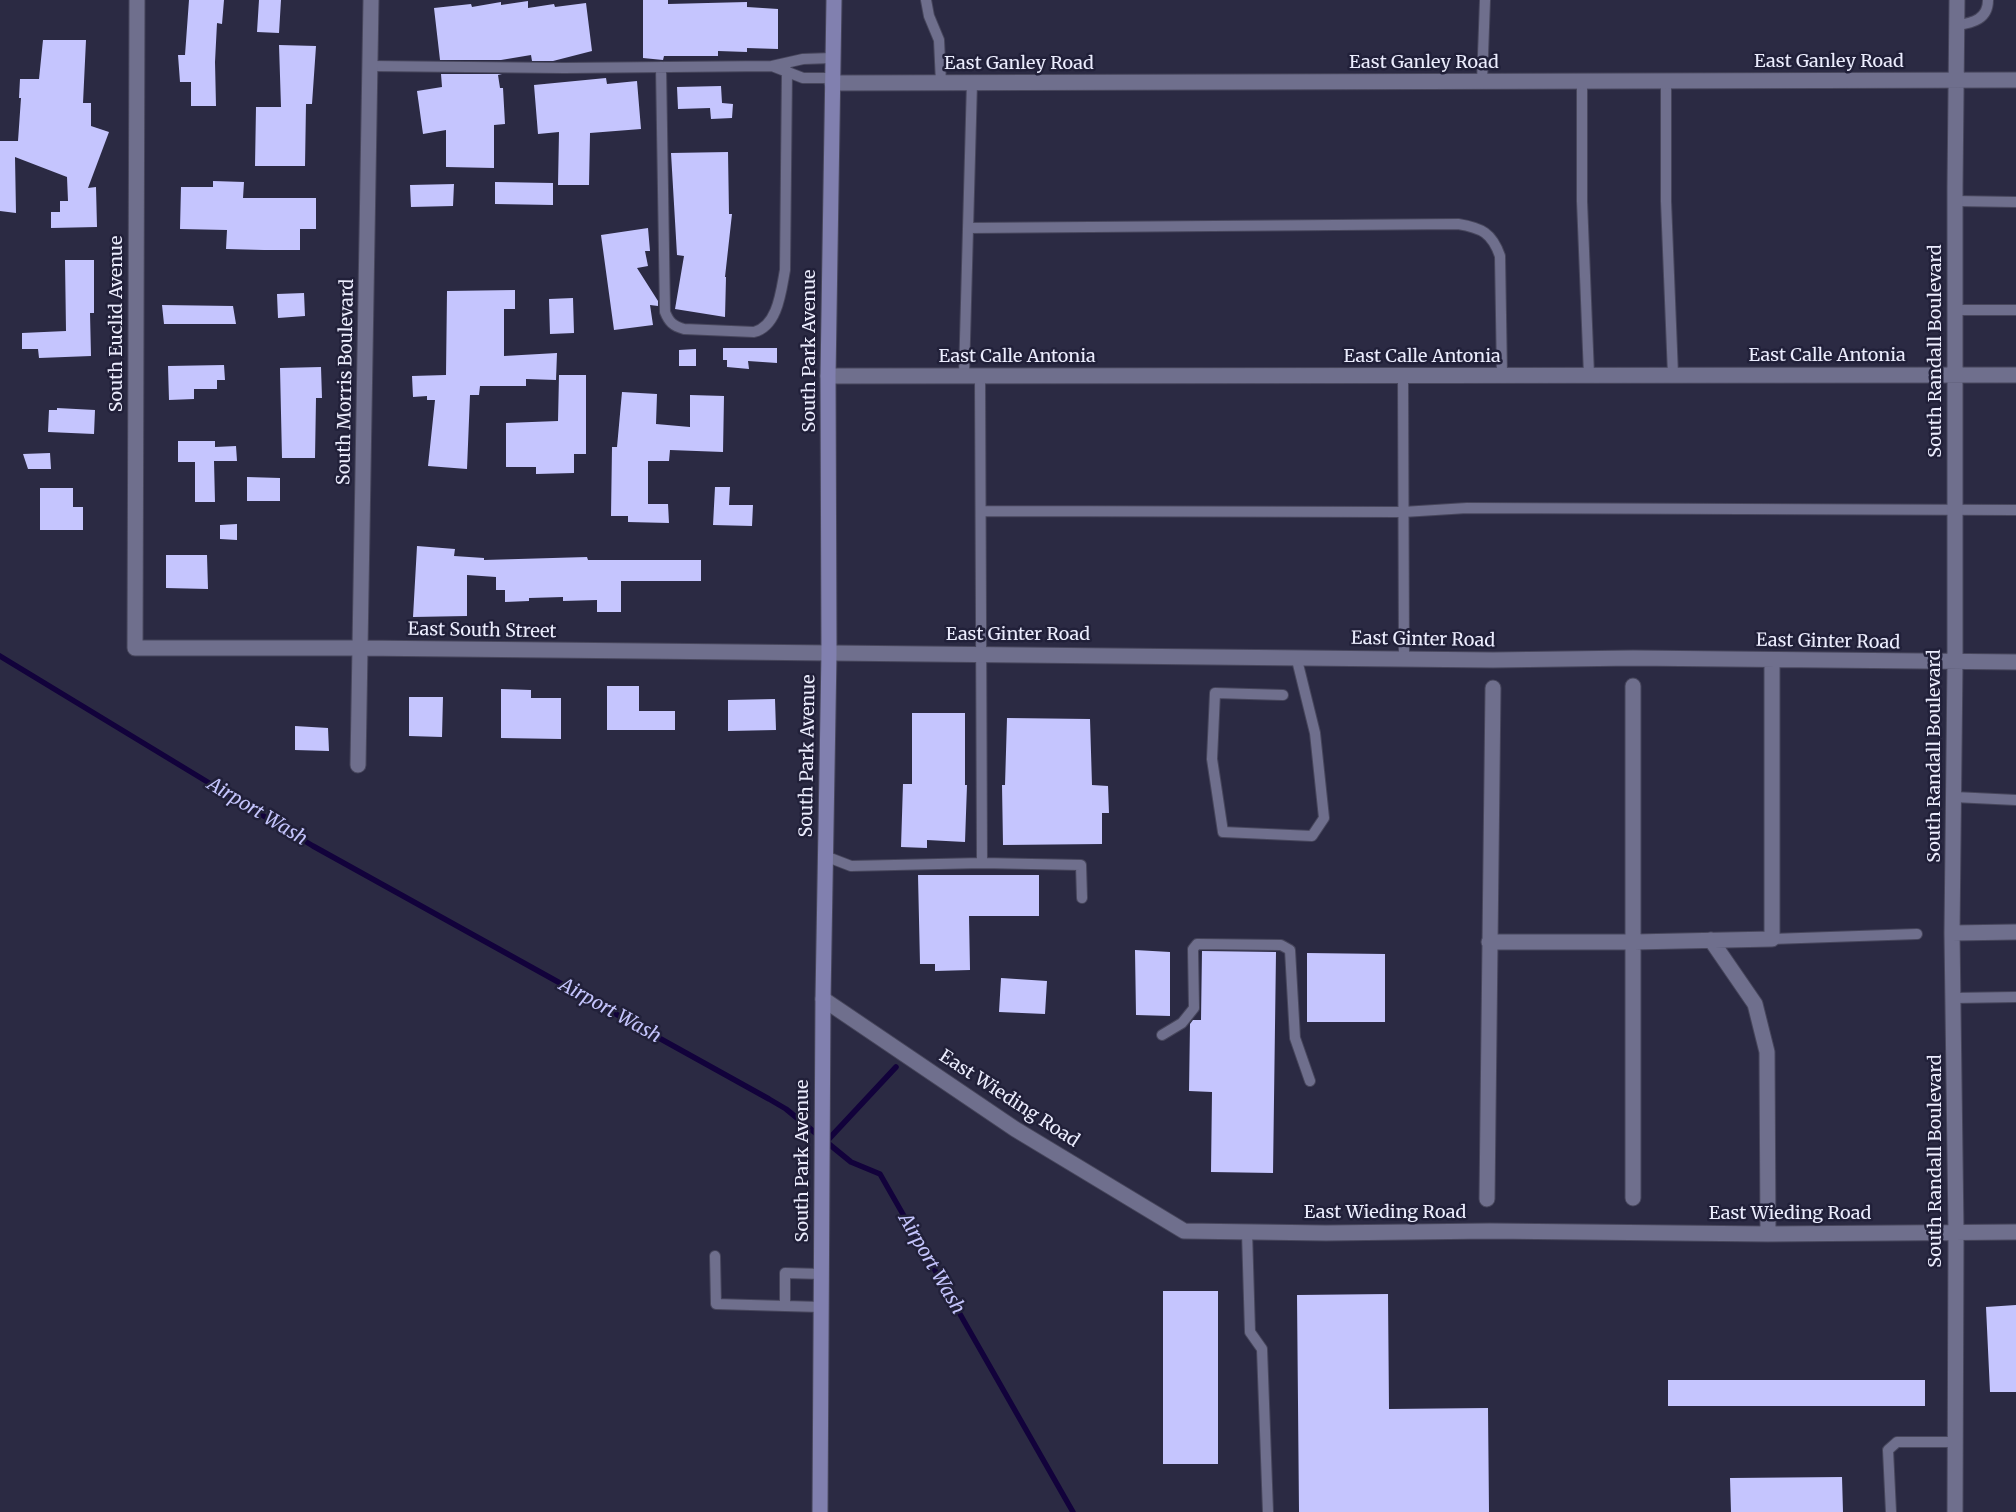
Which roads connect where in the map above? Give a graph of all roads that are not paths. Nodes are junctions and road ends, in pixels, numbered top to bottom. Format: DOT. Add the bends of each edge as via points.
graph roads {
  1 [pos="137,0"];
  2 [pos="372,0"];
  3 [pos="834,0"];
  4 [pos="926,0"];
  5 [pos="1485,0"];
  6 [pos="1957,0"];
  7 [pos="1988,0"];
  8 [pos="1957,25"];
  9 [pos="832,58"];
  10 [pos="370,66"];
  11 [pos="772,66"];
  12 [pos="660,67"];
  13 [pos="787,71"];
  14 [pos="832,80"];
  15 [pos="2016,80"];
  16 [pos="1666,81"];
  17 [pos="1956,81"];
  18 [pos="972,82"];
  19 [pos="1482,82"];
  20 [pos="1582,82"];
  21 [pos="941,83"];
  22 [pos="1955,201"];
  23 [pos="2016,202"];
  24 [pos="968,228"];
  25 [pos="1955,310"];
  26 [pos="2016,310"];
  27 [pos="1955,374"];
  28 [pos="2016,374"];
  29 [pos="1403,375"];
  30 [pos="1502,375"];
  31 [pos="1589,375"];
  32 [pos="1672,375"];
  33 [pos="828,376"];
  34 [pos="964,376"];
  35 [pos="980,376"];
  36 [pos="1955,510"];
  37 [pos="2016,510"];
  38 [pos="981,511"];
  39 [pos="1403,512"];
  40 [pos="135,648"];
  41 [pos="360,648"];
  42 [pos="829,653"];
  43 [pos="981,654"];
  44 [pos="1296,656"];
  45 [pos="1404,658"];
  46 [pos="1772,660"];
  47 [pos="1955,662"];
  48 [pos="2016,662"];
  49 [pos="1633,686"];
  50 [pos="1493,688"];
  51 [pos="1284,694"];
  52 [pos="358,765"];
  53 [pos="1954,797"];
  54 [pos="2016,800"];
  55 [pos="825,856"];
  56 [pos="982,862"];
  57 [pos="1082,898"];
  58 [pos="1952,932"];
  59 [pos="2016,932"];
  60 [pos="1917,934"];
  61 [pos="1772,939"];
  62 [pos="1711,940"];
  63 [pos="1489,942"];
  64 [pos="1634,942"];
  65 [pos="2016,997"];
  66 [pos="1953,998"];
  67 [pos="823,999"];
  68 [pos="1162,1035"];
  69 [pos="1310,1082"];
  70 [pos="1633,1198"];
  71 [pos="1487,1199"];
  72 [pos="1247,1232"];
  73 [pos="1956,1232"];
  74 [pos="2016,1232"];
  75 [pos="1768,1234"];
  76 [pos="715,1256"];
  77 [pos="821,1274"];
  78 [pos="784,1306"];
  79 [pos="821,1307"];
  80 [pos="1955,1442"];
  81 [pos="820,1512"];
  82 [pos="1268,1512"];
  83 [pos="1891,1512"];
  84 [pos="1955,1512"];
  1 -- 40 [label="street, South Euclid Avenue"];
  2 -- 10 [label="street, South Morris Boulevard"];
  3 -- 9 [label="main road, South Park Avenue"];
  4 -- 21 [label="lane" via="928,16 939,40"];
  5 -- 19 [label="lane"];
  6 -- 8 [label="street, South Randall Boulevard"];
  7 -- 8 [label="lane" via="1982,18"];
  8 -- 17 [label="street, South Randall Boulevard"];
  9 -- 11 [label="lane" via="803,58"];
  9 -- 14 [label="main road, South Park Avenue"];
  10 -- 12 [label="lane"];
  10 -- 41 [label="street, South Morris Boulevard"];
  11 -- 12 [label="lane"];
  11 -- 13 [label="lane"];
  12 -- 13 [label="lane" via="665,312 674,326 684,329 754,332 762,330 772,318 785,270"];
  13 -- 14 [label="lane" via="803,78"];
  14 -- 21 [label="street, East Ganley Road"];
  14 -- 33 [label="main road, South Park Avenue"];
  15 -- 17 [label="street, East Ganley Road"];
  16 -- 17 [label="street, East Ganley Road"];
  16 -- 20 [label="street, East Ganley Road"];
  16 -- 32 [label="lane"];
  17 -- 22 [label="street, South Randall Boulevard"];
  18 -- 19 [label="street, East Ganley Road"];
  18 -- 21 [label="street, East Ganley Road"];
  18 -- 24 [label="lane"];
  19 -- 20 [label="street, East Ganley Road"];
  20 -- 31 [label="lane" via="1582,201"];
  22 -- 23 [label="lane"];
  22 -- 25 [label="street, South Randall Boulevard"];
  24 -- 30 [label="lane" via="1474,226 1495,242 1500,256"];
  24 -- 34 [label="lane"];
  25 -- 26 [label="lane"];
  25 -- 27 [label="street, South Randall Boulevard"];
  27 -- 28 [label="street, East Calle Antonia"];
  27 -- 32 [label="street, East Calle Antonia"];
  27 -- 36 [label="street, South Randall Boulevard"];
  29 -- 30 [label="street, East Calle Antonia"];
  29 -- 35 [label="street, East Calle Antonia"];
  29 -- 39 [label="lane"];
  30 -- 31 [label="street, East Calle Antonia"];
  31 -- 32 [label="street, East Calle Antonia"];
  33 -- 34 [label="street, East Calle Antonia"];
  33 -- 42 [label="main road, South Park Avenue"];
  34 -- 35 [label="street, East Calle Antonia"];
  35 -- 38 [label="lane"];
  36 -- 37 [label="lane"];
  36 -- 39 [label="lane" via="1467,508"];
  36 -- 47 [label="street, South Randall Boulevard"];
  38 -- 39 [label="lane"];
  38 -- 43 [label="lane"];
  39 -- 45 [label="lane"];
  40 -- 41 [label="street, East South Street"];
  41 -- 42 [label="street, East South Street"];
  41 -- 52 [label="street, South Morris Boulevard"];
  42 -- 43 [label="street, East Ginter Road"];
  42 -- 55 [label="main road, South Park Avenue"];
  43 -- 44 [label="street, East Ginter Road"];
  43 -- 56 [label="lane"];
  44 -- 45 [label="street, East Ginter Road"];
  44 -- 51 [label="lane" via="1315,733 1324,818 1312,836 1223,832 1212,760 1215,693"];
  45 -- 46 [label="street, East Ginter Road"];
  46 -- 47 [label="street, East Ginter Road"];
  46 -- 61 [label="street"];
  47 -- 48 [label="street, East Ginter Road"];
  47 -- 53 [label="street, South Randall Boulevard"];
  49 -- 64 [label="street"];
  50 -- 63 [label="street"];
  53 -- 54 [label="lane"];
  53 -- 58 [label="street, South Randall Boulevard"];
  55 -- 56 [label="lane" via="851,866"];
  55 -- 67 [label="main road, South Park Avenue"];
  56 -- 57 [label="lane" via="1081,865"];
  58 -- 59 [label="street"];
  58 -- 66 [label="street, South Randall Boulevard"];
  60 -- 61 [label="lane"];
  61 -- 62 [label="street"];
  62 -- 64 [label="street"];
  62 -- 75 [label="street" via="1755,1004 1767,1052"];
  63 -- 64 [label="street"];
  63 -- 71 [label="street"];
  64 -- 70 [label="street"];
  65 -- 66 [label="lane"];
  66 -- 73 [label="street, South Randall Boulevard"];
  67 -- 72 [label="street, East Wieding Road" via="1016,1128 1184,1231"];
  67 -- 77 [label="main road, South Park Avenue"];
  68 -- 69 [label="lane" via="1182,1023 1194,1008 1192,949 1197,944 1281,945 1290,950 1295,1038"];
  72 -- 75 [label="street, East Wieding Road"];
  72 -- 82 [label="lane" via="1250,1332 1262,1349"];
  73 -- 74 [label="street, East Wieding Road"];
  73 -- 75 [label="street, East Wieding Road"];
  73 -- 80 [label="street, South Randall Boulevard"];
  76 -- 78 [label="lane" via="716,1304"];
  77 -- 78 [label="lane" via="784,1273"];
  77 -- 79 [label="main road, South Park Avenue"];
  78 -- 79 [label="lane"];
  79 -- 81 [label="main road, South Park Avenue"];
  80 -- 83 [label="lane" via="1897,1442 1888,1450"];
  80 -- 84 [label="street, South Randall Boulevard"];
}
